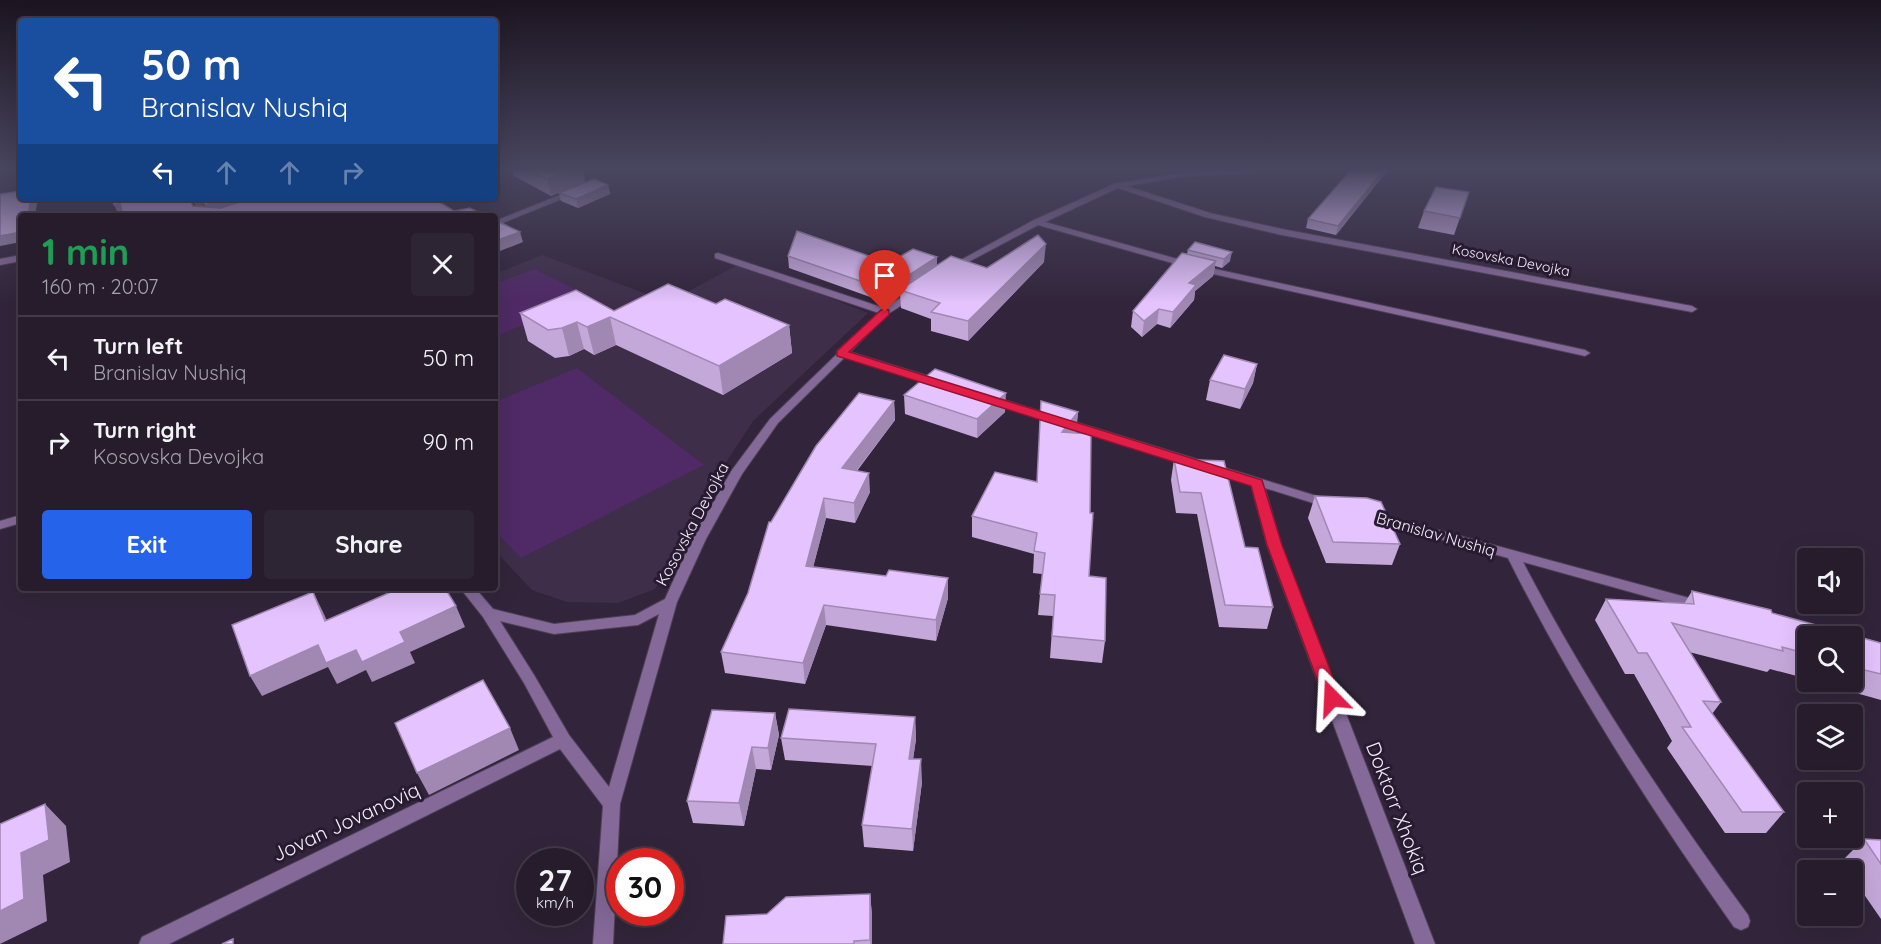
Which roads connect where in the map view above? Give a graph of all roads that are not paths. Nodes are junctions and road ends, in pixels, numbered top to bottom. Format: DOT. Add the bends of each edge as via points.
graph roads {
  1 [pos="517,215"];
  2 [pos="1052,215"];
  3 [pos="1208,215"];
  4 [pos="1036,222"];
  5 [pos="498,223"];
  6 [pos="718,256"];
  7 [pos="18,259"];
  8 [pos="0,262"];
  9 [pos="942,274"];
  10 [pos="923,287"];
  11 [pos="1692,309"];
  12 [pos="885,312"];
  13 [pos="841,353"];
  14 [pos="1585,353"];
  15 [pos="954,387"];
  16 [pos="976,394"];
  17 [pos="1257,483"];
  18 [pos="18,520"];
  19 [pos="0,525"];
  20 [pos="1514,557"];
  21 [pos="470,591"];
  22 [pos="670,602"];
  23 [pos="1709,609"];
  24 [pos="488,614"];
  25 [pos="563,740"];
  26 [pos="612,804"];
  27 [pos="1741,921"];
  28 [pos="149,944"];
  29 [pos="603,944"];
  30 [pos="1425,944"];
  1 -- 5 [label="street"];
  2 -- 4 [label="street"];
  3 -- 11 [label="street, Kosovska Devojka"];
  4 -- 9 [label="street"];
  4 -- 14 [label="street" via="1204,269"];
  6 -- 12 [label="street"];
  7 -- 8 [label="street"];
  10 -- 12 [label="street, Kosovska Devojka"];
  12 -- 13 [label="street, Kosovska Devojka"];
  13 -- 15 [label="street"];
  13 -- 22 [label="street, Kosovska Devojka" via="774,421 736,473"];
  16 -- 17 [label="street, Branislav Nushiq"];
  17 -- 20 [label="street, Branislav Nushiq"];
  17 -- 30 [label="street, Doktorr Xhokiq" via="1274,545"];
  18 -- 19 [label="street"];
  20 -- 23 [label="street, Branislav Nushiq"];
  20 -- 27 [label="street, Branislav Nushiq" via="1543,616 1625,750"];
  21 -- 24 [label="street"];
  22 -- 24 [label="street" via="638,620 554,630"];
  22 -- 26 [label="street, Kosovska Devojka"];
  24 -- 25 [label="street"];
  25 -- 26 [label="street"];
  25 -- 28 [label="street, Jovan Jovanoviq"];
  26 -- 29 [label="street, Kosovska Devojka"];
}
